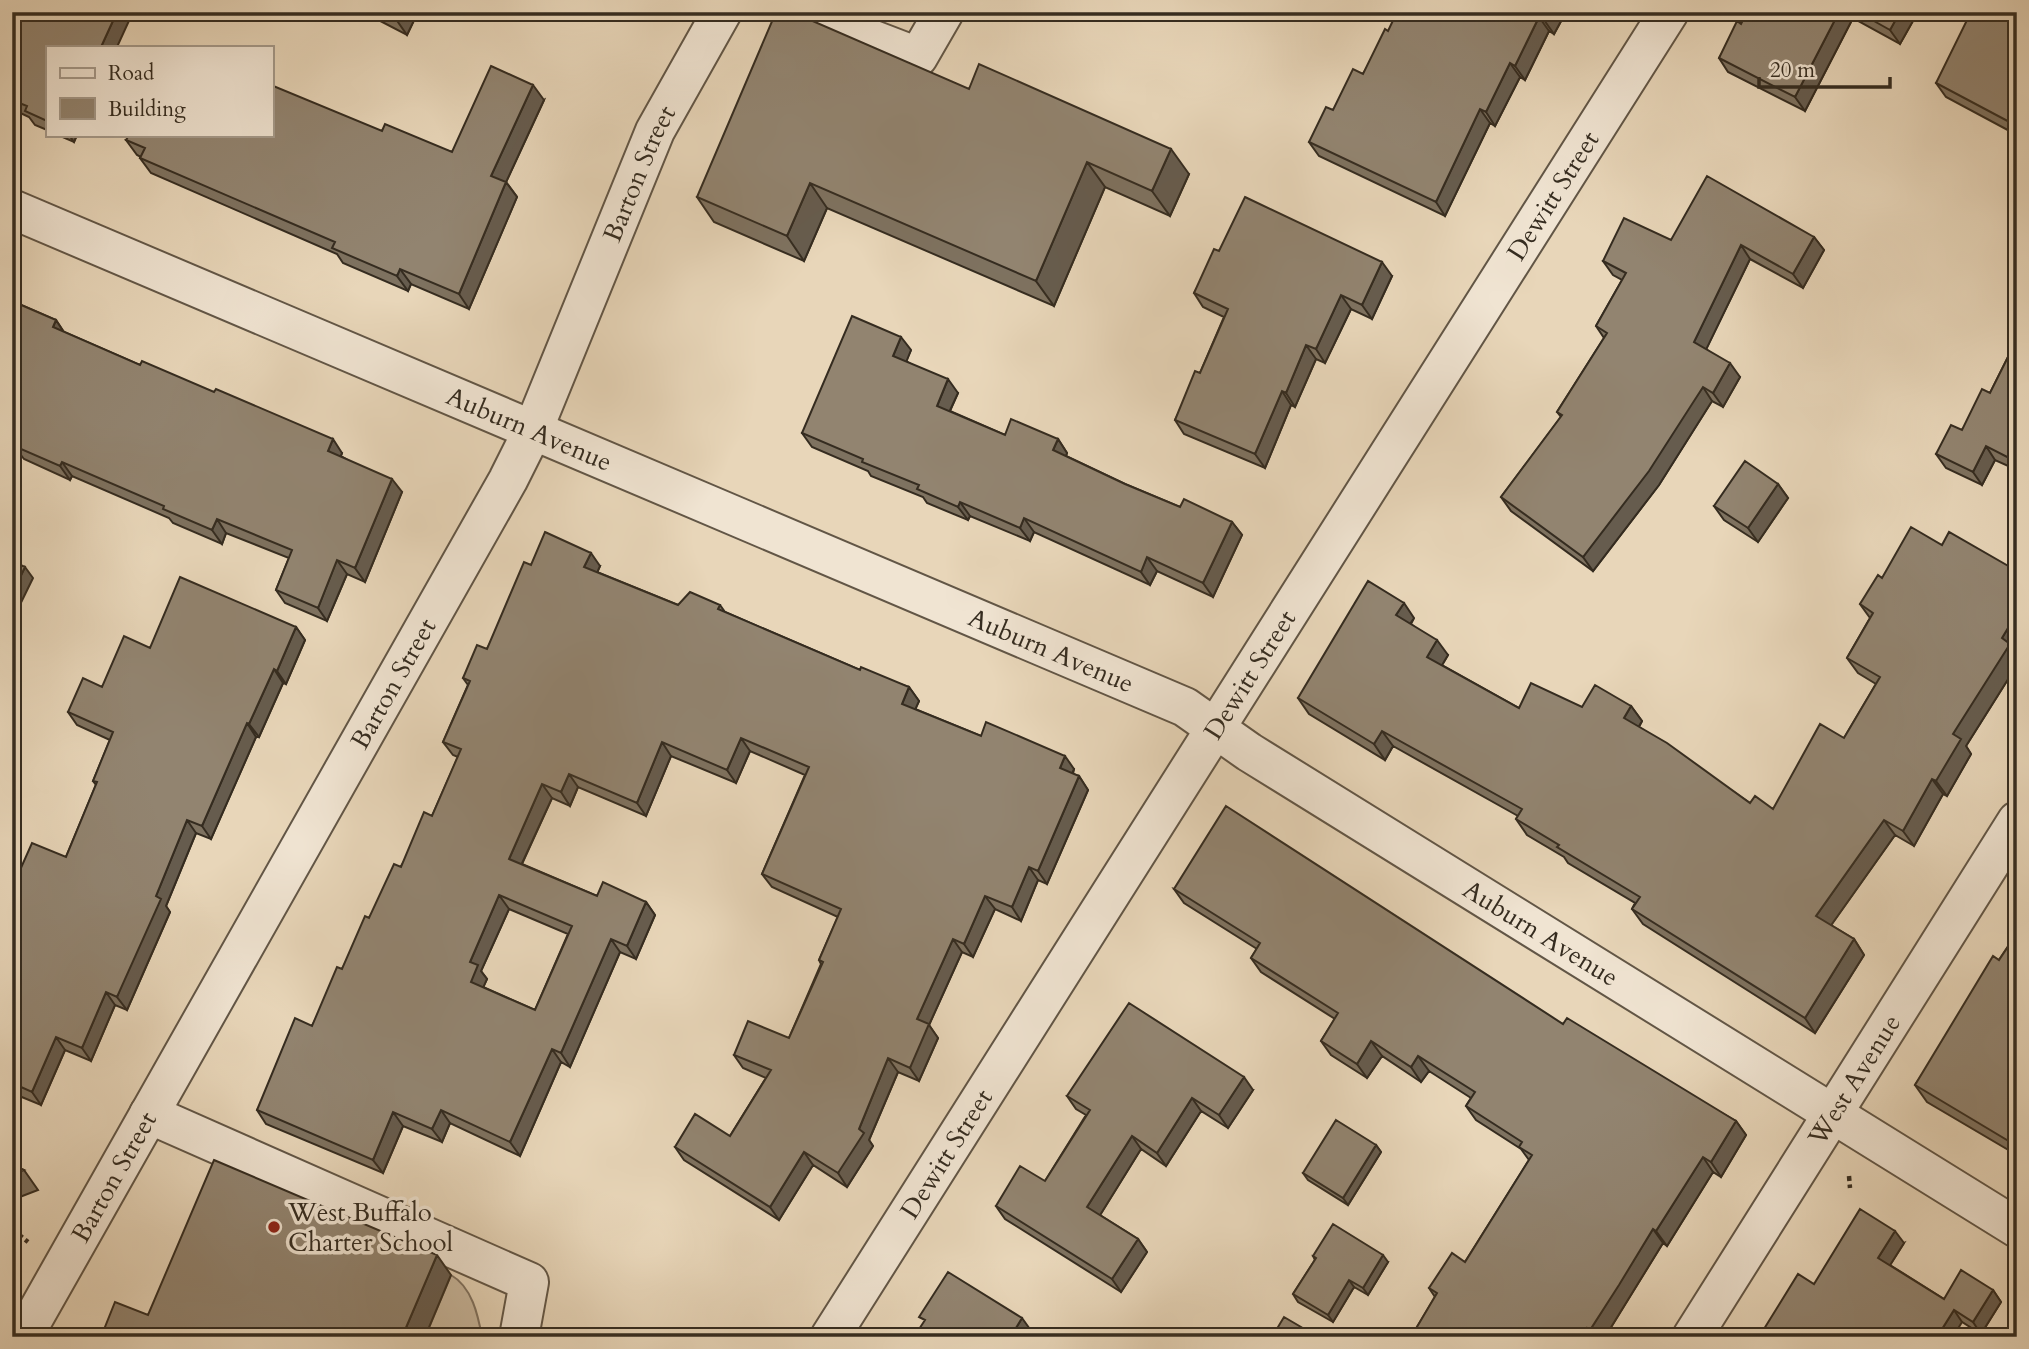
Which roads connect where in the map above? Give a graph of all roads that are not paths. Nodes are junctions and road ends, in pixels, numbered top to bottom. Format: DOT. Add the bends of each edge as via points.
graph roads {
  1 [pos="722,12"];
  2 [pos="944,12"];
  3 [pos="1670,12"];
  4 [pos="839,18"];
  5 [pos="12,209"];
  6 [pos="533,430"];
  7 [pos="1216,729"];
  8 [pos="2017,821"];
  9 [pos="149,1114"];
  10 [pos="1833,1114"];
  11 [pos="2017,1228"];
  12 [pos="23,1337"];
  13 [pos="519,1337"];
  14 [pos="830,1337"];
  15 [pos="1692,1337"];
  1 -- 6 [label="street, Barton Street" via="655,131"];
  2 -- 4 [label="street" via="918,57"];
  3 -- 7 [label="street, Dewitt Street"];
  5 -- 6 [label="street, Auburn Avenue"];
  6 -- 7 [label="street, Auburn Avenue" via="1172,702"];
  6 -- 9 [label="street, Barton Street"];
  7 -- 10 [label="street, Auburn Avenue"];
  7 -- 14 [label="street, Dewitt Street"];
  8 -- 10 [label="street, West Avenue"];
  9 -- 12 [label="street, Barton Street"];
  9 -- 13 [label="street" via="529,1282"];
  10 -- 11 [label="street, Auburn Avenue"];
  10 -- 15 [label="street, West Avenue"];
}
